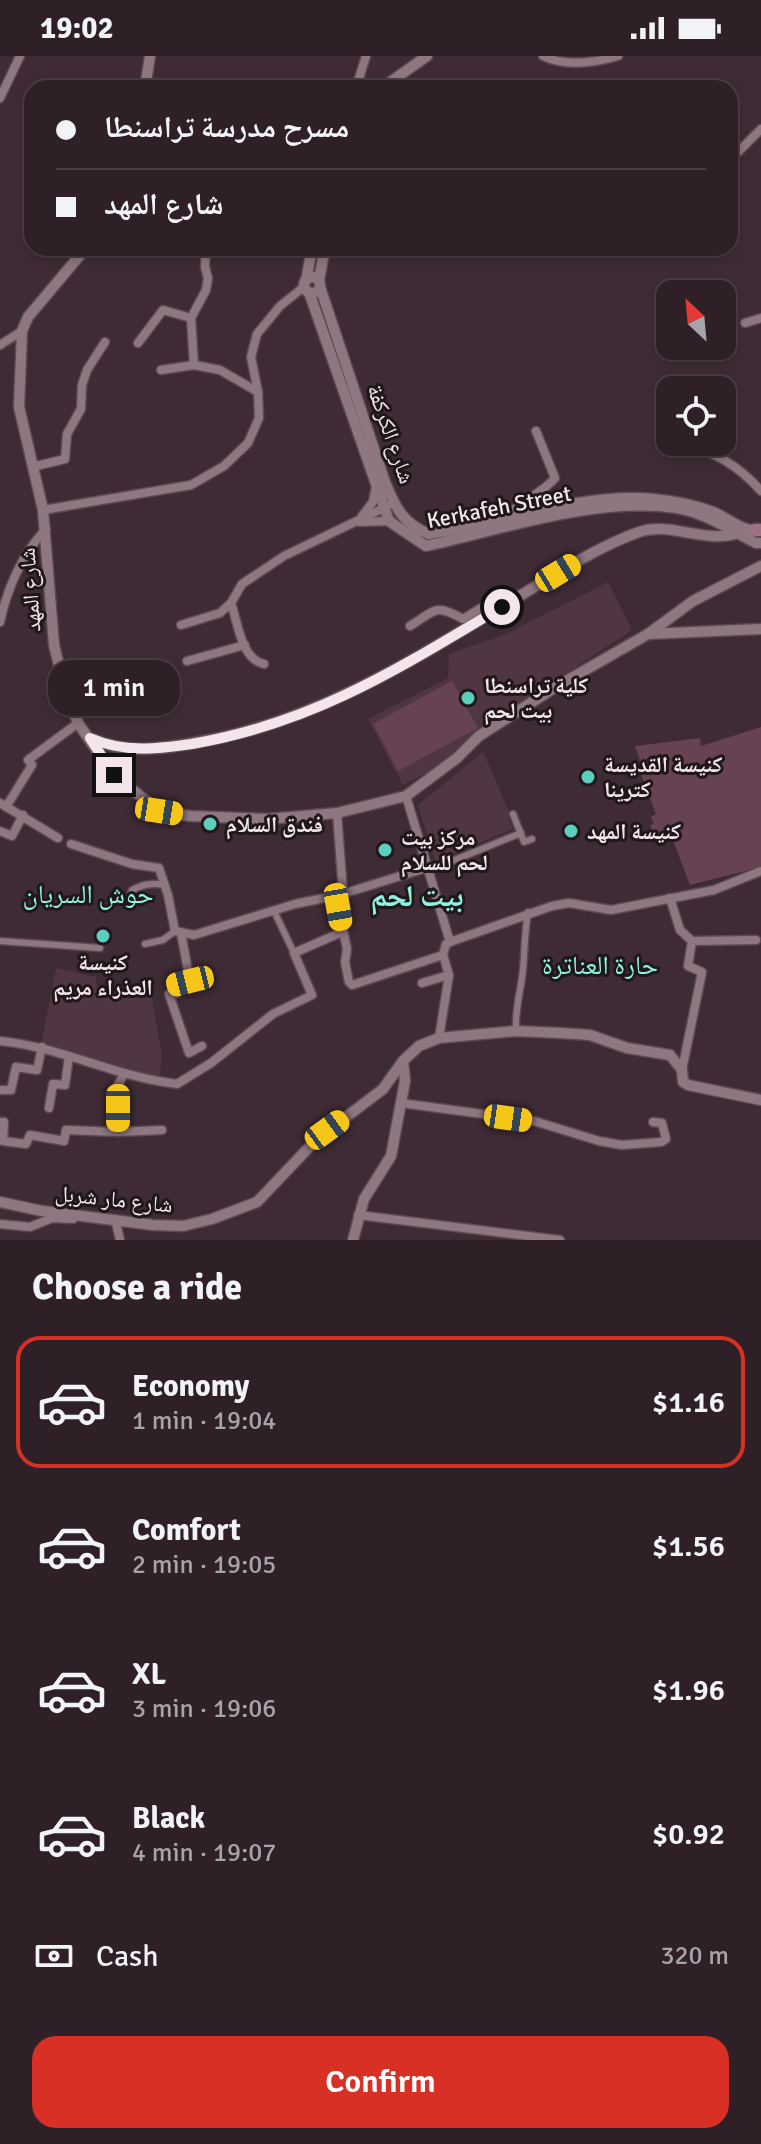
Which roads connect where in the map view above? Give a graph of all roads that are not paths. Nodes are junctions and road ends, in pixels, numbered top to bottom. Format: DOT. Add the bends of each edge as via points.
graph roads {
  1 [pos="20,56"];
  2 [pos="150,56"];
  3 [pos="366,56"];
  4 [pos="427,56"];
  5 [pos="543,56"];
  6 [pos="618,56"];
  7 [pos="146,80"];
  8 [pos="358,80"];
  9 [pos="393,80"];
  10 [pos="0,98"];
  11 [pos="761,129"];
  12 [pos="738,152"];
  13 [pos="79,256"];
  14 [pos="206,256"];
  15 [pos="311,256"];
  16 [pos="324,256"];
  17 [pos="320,284"];
  18 [pos="306,286"];
  19 [pos="191,318"];
  20 [pos="761,318"];
  21 [pos="745,323"];
  22 [pos="22,331"];
  23 [pos="105,342"];
  24 [pos="138,343"];
  25 [pos="0,345"];
  26 [pos="194,365"];
  27 [pos="161,370"];
  28 [pos="258,392"];
  29 [pos="536,431"];
  30 [pos="716,456"];
  31 [pos="32,467"];
  32 [pos="376,486"];
  33 [pos="761,491"];
  34 [pos="389,506"];
  35 [pos="43,510"];
  36 [pos="389,521"];
  37 [pos="355,522"];
  38 [pos="504,523"];
  39 [pos="46,529"];
  40 [pos="752,531"];
  41 [pos="761,543"];
  42 [pos="761,566"];
  43 [pos="519,597"];
  44 [pos="231,603"];
  45 [pos="0,622"];
  46 [pos="181,625"];
  47 [pos="410,626"];
  48 [pos="761,629"];
  49 [pos="648,634"];
  50 [pos="245,645"];
  51 [pos="187,661"];
  52 [pos="264,664"];
  53 [pos="78,723"];
  54 [pos="90,738"];
  55 [pos="406,796"];
  56 [pos="3,805"];
  57 [pos="337,813"];
  58 [pos="23,815"];
  59 [pos="524,819"];
  60 [pos="0,831"];
  61 [pos="521,833"];
  62 [pos="58,838"];
  63 [pos="532,839"];
  64 [pos="71,844"];
  65 [pos="430,870"];
  66 [pos="761,871"];
  67 [pos="165,885"];
  68 [pos="343,892"];
  69 [pos="130,897"];
  70 [pos="670,898"];
  71 [pos="274,911"];
  72 [pos="528,912"];
  73 [pos="178,932"];
  74 [pos="342,932"];
  75 [pos="756,940"];
  76 [pos="0,941"];
  77 [pos="692,941"];
  78 [pos="450,942"];
  79 [pos="145,944"];
  80 [pos="100,948"];
  81 [pos="294,953"];
  82 [pos="443,955"];
  83 [pos="449,975"];
  84 [pos="422,983"];
  85 [pos="516,1031"];
  86 [pos="439,1038"];
  87 [pos="0,1041"];
  88 [pos="202,1046"];
  89 [pos="42,1047"];
  90 [pos="69,1056"];
  91 [pos="403,1061"];
  92 [pos="682,1070"];
  93 [pos="124,1074"];
  94 [pos="0,1090"];
  95 [pos="761,1100"];
  96 [pos="401,1103"];
  97 [pos="49,1108"];
  98 [pos="0,1122"];
  99 [pos="653,1122"];
  100 [pos="162,1130"];
  101 [pos="118,1132"];
  102 [pos="0,1202"];
  103 [pos="358,1215"];
  104 [pos="89,1216"];
  105 [pos="115,1219"];
  106 [pos="0,1224"];
  107 [pos="120,1240"];
  108 [pos="353,1240"];
  109 [pos="560,1240"];
  1 -- 10 [label="street"];
  2 -- 7 [label="street"];
  3 -- 8 [label="street"];
  4 -- 9 [label="street"];
  5 -- 6 [label="street" via="585,63"];
  11 -- 12 [label="street"];
  13 -- 22 [label="street"];
  14 -- 19 [label="street" via="206,290"];
  15 -- 18 [label="street"];
  16 -- 17 [label="street, شارع الكركفة"];
  17 -- 18 [label="street" via="315,292"];
  17 -- 34 [label="street, شارع الكركفة"];
  18 -- 28 [label="street" via="257,334 251,357"];
  18 -- 32 [label="street"];
  19 -- 24 [label="street" via="163,310"];
  19 -- 26 [label="street"];
  20 -- 21 [label="street"];
  22 -- 25 [label="street"];
  22 -- 31 [label="street, شارع المهد" via="19,407"];
  23 -- 31 [label="street" via="87,370 81,409 67,434 65,459"];
  26 -- 27 [label="street"];
  26 -- 28 [label="street" via="220,370"];
  28 -- 35 [label="street" via="259,418 248,443 224,466 191,485"];
  29 -- 38 [label="street" via="555,478 513,508"];
  30 -- 33 [label="street" via="747,475"];
  31 -- 35 [label="street, شارع المهد"];
  32 -- 34 [label="street"];
  32 -- 37 [label="street" via="370,507"];
  34 -- 36 [label="street"];
  34 -- 37 [label="street"];
  34 -- 38 [label="street, شارع الكركفة" via="429,534"];
  35 -- 39 [label="street, شارع المهد"];
  36 -- 37 [label="street"];
  36 -- 38 [label="street, Kerkafeh Street" via="426,546"];
  37 -- 44 [label="street" via="267,566 242,584"];
  38 -- 40 [label="street, شارع الكركفة" via="628,497 681,503"];
  39 -- 45 [label="street" via="18,571"];
  39 -- 53 [label="street, شارع المهد" via="54,645"];
  40 -- 41 [label="street"];
  40 -- 43 [label="street" via="722,538 643,530"];
  42 -- 49 [label="street" via="693,601"];
  43 -- 47 [label="street" via="508,592 463,619 438,608"];
  43 -- 54 [label="street" via="372,684 258,729 168,748 125,749"];
  44 -- 46 [label="street" via="210,618"];
  44 -- 50 [label="street"];
  48 -- 49 [label="street"];
  49 -- 55 [label="street" via="479,736"];
  50 -- 51 [label="street"];
  50 -- 52 [label="street" via="252,658"];
  53 -- 54 [label="street, شارع المهد"];
  53 -- 56 [label="street" via="28,760 32,765"];
  54 -- 57 [label="street, شارع المهد" via="114,775 159,811 267,819"];
  55 -- 57 [label="street, شارع المهد"];
  55 -- 65 [label="street"];
  56 -- 58 [label="street"];
  57 -- 68 [label="street"];
  58 -- 60 [label="street" via="12,836"];
  58 -- 62 [label="street"];
  59 -- 61 [label="street" via="515,818"];
  61 -- 63 [label="street" via="524,842"];
  61 -- 65 [label="street"];
  64 -- 67 [label="street" via="159,868"];
  65 -- 68 [label="street"];
  65 -- 78 [label="street"];
  66 -- 70 [label="street" via="714,890"];
  67 -- 69 [label="street" via="150,882 132,890"];
  67 -- 73 [label="street"];
  68 -- 71 [label="street"];
  68 -- 74 [label="street" via="338,907"];
  70 -- 72 [label="street" via="611,910 569,903"];
  70 -- 77 [label="street" via="680,930"];
  71 -- 73 [label="street" via="194,935"];
  71 -- 81 [label="street"];
  72 -- 78 [label="street"];
  72 -- 85 [label="street"];
  73 -- 79 [label="street"];
  73 -- 88 [label="street" via="190,981 174,985 177,993 169,994 189,1053"];
  74 -- 81 [label="street"];
  74 -- 82 [label="street" via="352,985"];
  75 -- 77 [label="street"];
  76 -- 80 [label="street"];
  77 -- 92 [label="street" via="688,966 702,972"];
  78 -- 82 [label="street"];
  81 -- 93 [label="street" via="312,995 273,1014 177,1084"];
  82 -- 83 [label="street"];
  83 -- 84 [label="street"];
  83 -- 86 [label="street"];
  85 -- 86 [label="street"];
  85 -- 92 [label="street" via="590,1035 670,1055"];
  86 -- 91 [label="street, شارع مار شربل" via="419,1046"];
  87 -- 89 [label="street"];
  89 -- 90 [label="street"];
  89 -- 94 [label="street" via="37,1070 16,1067 11,1090"];
  90 -- 93 [label="street"];
  90 -- 97 [label="street" via="65,1085 53,1084"];
  91 -- 96 [label="street"];
  91 -- 105 [label="street, شارع مار شربل" via="383,1089 316,1140 257,1202 183,1226"];
  92 -- 95 [label="street" via="688,1085"];
  93 -- 101 [label="street" via="118,1085"];
  96 -- 99 [label="street" via="534,1121 622,1145 666,1139 662,1123"];
  96 -- 103 [label="street" via="391,1156"];
  98 -- 101 [label="street" via="3,1141 26,1144 30,1135 64,1141 66,1130"];
  100 -- 101 [label="street"];
  102 -- 104 [label="street, شارع مار شربل"];
  103 -- 108 [label="street"];
  103 -- 109 [label="street"];
  104 -- 105 [label="street, شارع مار شربل"];
  104 -- 106 [label="street" via="52,1218 30,1227"];
  105 -- 107 [label="street"];
}
